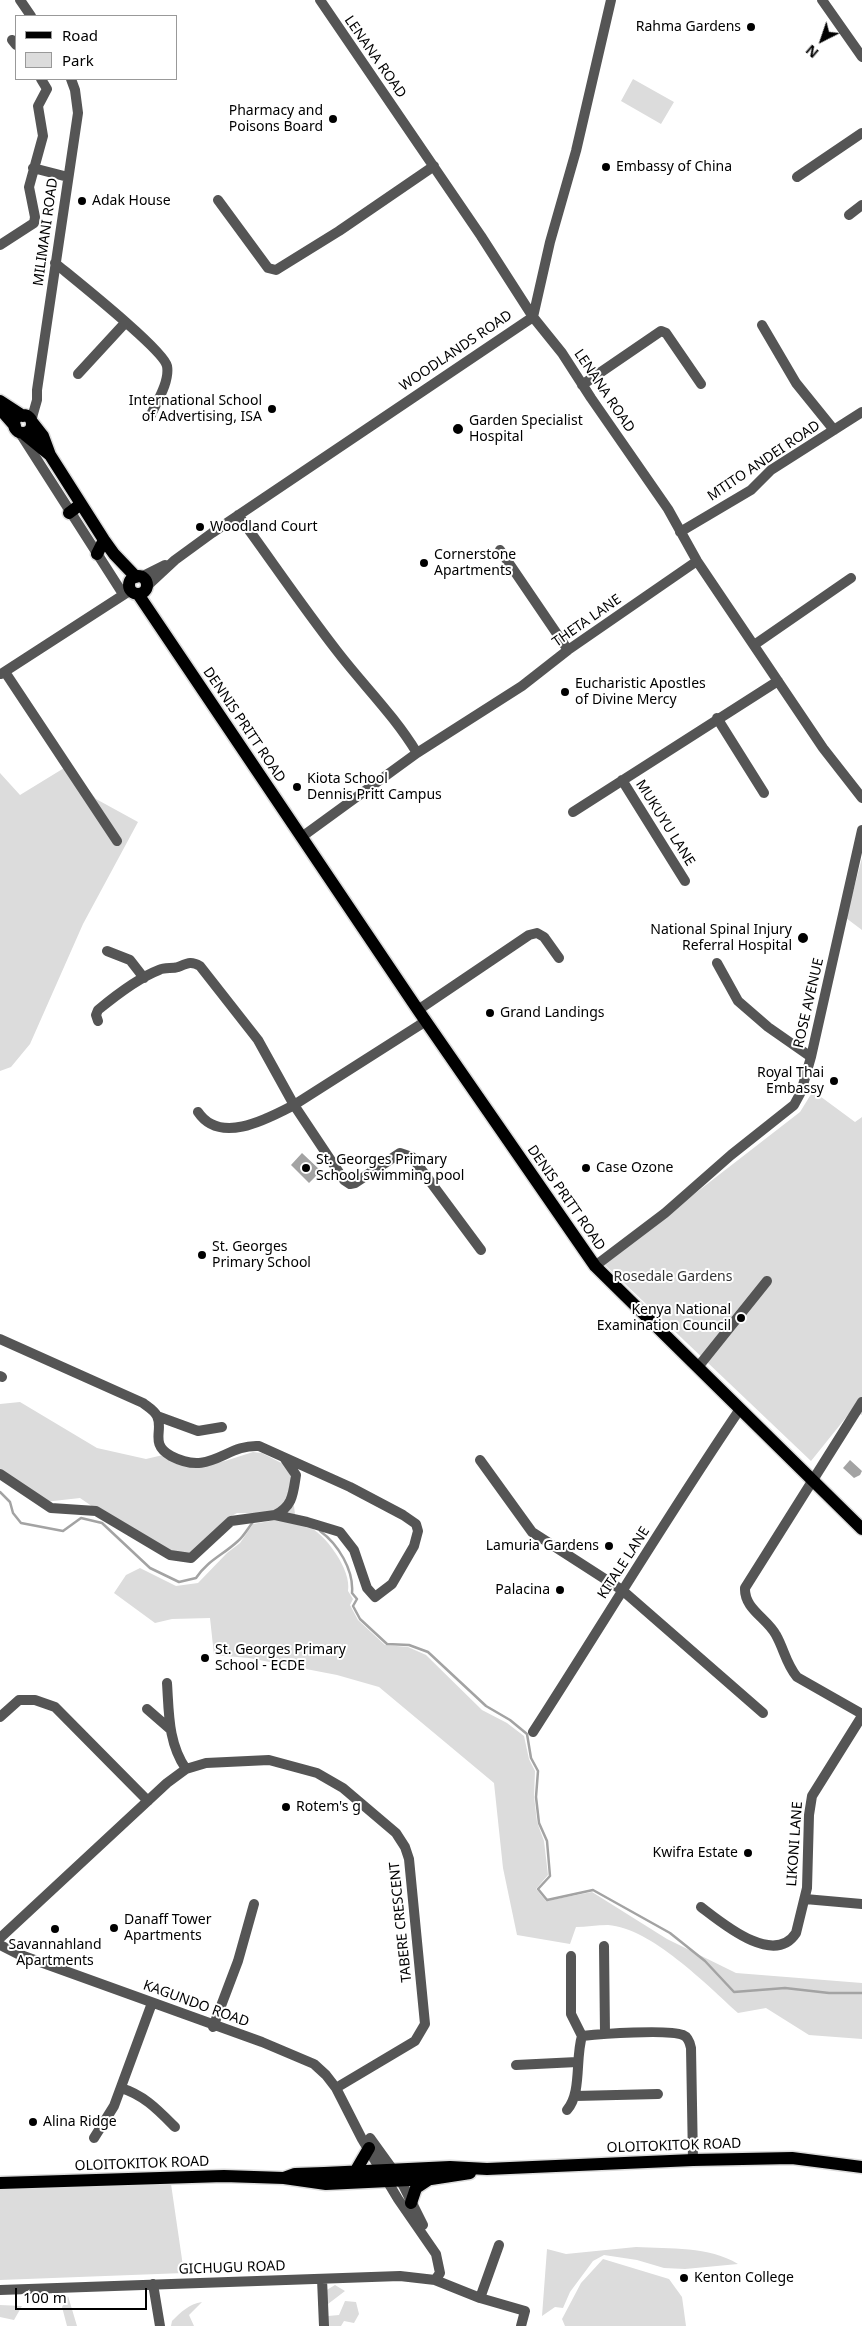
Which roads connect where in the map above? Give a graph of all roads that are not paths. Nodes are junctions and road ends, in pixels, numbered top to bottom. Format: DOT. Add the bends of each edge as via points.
graph roads {
  1 [pos="20,0"];
  2 [pos="320,0"];
  3 [pos="611,0"];
  4 [pos="822,0"];
  5 [pos="30,15"];
  6 [pos="861,52"];
  7 [pos="42,80"];
  8 [pos="71,80"];
  9 [pos="862,133"];
  10 [pos="434,166"];
  11 [pos="33,168"];
  12 [pos="68,177"];
  13 [pos="797,177"];
  14 [pos="218,200"];
  15 [pos="862,204"];
  16 [pos="848,215"];
  17 [pos="0,245"];
  18 [pos="55,262"];
  19 [pos="532,317"];
  20 [pos="125,323"];
  21 [pos="762,325"];
  22 [pos="78,374"];
  23 [pos="700,384"];
  24 [pos="582,386"];
  25 [pos="0,401"];
  26 [pos="0,409"];
  27 [pos="862,412"];
  28 [pos="150,417"];
  29 [pos="27,418"];
  30 [pos="19,430"];
  31 [pos="834,430"];
  32 [pos="50,455"];
  33 [pos="81,504"];
  34 [pos="69,512"];
  35 [pos="238,515"];
  36 [pos="680,532"];
  37 [pos="104,540"];
  38 [pos="500,550"];
  39 [pos="97,554"];
  40 [pos="697,561"];
  41 [pos="851,578"];
  42 [pos="136,586"];
  43 [pos="754,645"];
  44 [pos="568,650"];
  45 [pos="3,673"];
  46 [pos="778,680"];
  47 [pos="717,718"];
  48 [pos="417,753"];
  49 [pos="622,780"];
  50 [pos="764,793"];
  51 [pos="862,798"];
  52 [pos="573,812"];
  53 [pos="862,830"];
  54 [pos="303,836"];
  55 [pos="117,841"];
  56 [pos="685,881"];
  57 [pos="107,951"];
  58 [pos="559,958"];
  59 [pos="716,963"];
  60 [pos="144,978"];
  61 [pos="422,1015"];
  62 [pos="98,1021"];
  63 [pos="811,1057"];
  64 [pos="294,1105"];
  65 [pos="198,1112"];
  66 [pos="481,1250"];
  67 [pos="595,1266"];
  68 [pos="767,1280"];
  69 [pos="0,1339"];
  70 [pos="698,1367"];
  71 [pos="862,1402"];
  72 [pos="740,1409"];
  73 [pos="157,1416"];
  74 [pos="222,1427"];
  75 [pos="284,1458"];
  76 [pos="480,1460"];
  77 [pos="0,1474"];
  78 [pos="813,1482"];
  79 [pos="275,1515"];
  80 [pos="862,1529"];
  81 [pos="622,1590"];
  82 [pos="167,1683"];
  83 [pos="147,1710"];
  84 [pos="763,1713"];
  85 [pos="862,1715"];
  86 [pos="0,1717"];
  87 [pos="170,1729"];
  88 [pos="533,1732"];
  89 [pos="186,1769"];
  90 [pos="148,1801"];
  91 [pos="805,1899"];
  92 [pos="254,1904"];
  93 [pos="862,1904"];
  94 [pos="701,1907"];
  95 [pos="0,1938"];
  96 [pos="0,1945"];
  97 [pos="604,1946"];
  98 [pos="572,1956"];
  99 [pos="152,2003"];
  100 [pos="213,2026"];
  101 [pos="605,2034"];
  102 [pos="582,2036"];
  103 [pos="576,2062"];
  104 [pos="516,2065"];
  105 [pos="121,2088"];
  106 [pos="336,2088"];
  107 [pos="658,2094"];
  108 [pos="575,2096"];
  109 [pos="567,2110"];
  110 [pos="357,2124"];
  111 [pos="175,2127"];
  112 [pos="94,2138"];
  113 [pos="369,2148"];
  114 [pos="693,2160"];
  115 [pos="862,2167"];
  116 [pos="487,2169"];
  117 [pos="355,2172"];
  118 [pos="392,2176"];
  119 [pos="284,2178"];
  120 [pos="431,2180"];
  121 [pos="0,2183"];
  122 [pos="412,2203"];
  123 [pos="429,2243"];
  124 [pos="499,2245"];
  125 [pos="322,2279"];
  126 [pos="435,2280"];
  127 [pos="153,2284"];
  128 [pos="0,2290"];
  129 [pos="480,2298"];
  130 [pos="160,2326"];
  131 [pos="324,2326"];
  132 [pos="521,2326"];
  1 -- 5 [label="street"];
  2 -- 10 [label="street, LENANA ROAD"];
  3 -- 19 [label="street, WOODLANDS ROAD" via="563,204"];
  4 -- 6 [label="street"];
  7 -- 11 [label="street" via="47,89 38,106 44,136"];
  8 -- 12 [label="street, MILIMANI ROAD" via="78,114"];
  9 -- 13 [label="street"];
  10 -- 14 [label="street" via="339,232 276,270 268,268"];
  10 -- 19 [label="street, LENANA ROAD"];
  11 -- 12 [label="street"];
  11 -- 17 [label="street" via="29,187 34,224"];
  12 -- 18 [label="street, MILIMANI ROAD"];
  15 -- 16 [label="street"];
  18 -- 20 [label="street"];
  18 -- 29 [label="street, MILIMANI ROAD" via="37,390"];
  19 -- 24 [label="street, LENANA ROAD" via="562,353"];
  19 -- 35 [label="street, WOODLANDS ROAD"];
  20 -- 22 [label="street"];
  20 -- 28 [label="street" via="165,360 168,368"];
  21 -- 31 [label="street" via="796,383"];
  23 -- 24 [label="street" via="661,331"];
  24 -- 36 [label="street, LENANA ROAD" via="668,509"];
  25 -- 29 [label="main road"];
  26 -- 30 [label="main road"];
  27 -- 31 [label="street, MTITO ANDEI ROAD"];
  29 -- 30 [label="main road" via="17,418"];
  29 -- 32 [label="main road" via="43,436"];
  30 -- 32 [label="main road"];
  30 -- 34 [label="street"];
  31 -- 36 [label="street, MTITO ANDEI ROAD" via="771,470 750,490"];
  32 -- 33 [label="main road, DENNIS PRITT ROAD"];
  33 -- 34 [label="main road"];
  33 -- 37 [label="main road, DENNIS PRITT ROAD"];
  34 -- 39 [label="street"];
  35 -- 42 [label="street, WOODLANDS ROAD"];
  35 -- 48 [label="street"];
  36 -- 40 [label="street, LENANA ROAD"];
  37 -- 39 [label="main road"];
  37 -- 42 [label="main road, DENNIS PRITT ROAD"];
  38 -- 44 [label="street"];
  39 -- 42 [label="street"];
  40 -- 43 [label="street, LENANA ROAD"];
  40 -- 44 [label="street, THETA LANE"];
  41 -- 43 [label="street"];
  42 -- 45 [label="street, WOODLANDS ROAD"];
  42 -- 54 [label="main road, DENNIS PRITT ROAD" via="162,630"];
  43 -- 46 [label="street, LENANA ROAD"];
  44 -- 48 [label="street, THETA LANE" via="533,678"];
  45 -- 55 [label="street"];
  46 -- 47 [label="street, MUKUYU LANE"];
  46 -- 51 [label="street, LENANA ROAD" via="823,748"];
  47 -- 49 [label="street, MUKUYU LANE"];
  47 -- 50 [label="street"];
  48 -- 54 [label="street"];
  49 -- 52 [label="street, MUKUYU LANE"];
  49 -- 56 [label="street, MUKUYU LANE"];
  53 -- 63 [label="street, ROSE AVENUE"];
  54 -- 61 [label="main road, DENIS PRITT ROAD"];
  57 -- 60 [label="street" via="130,960"];
  58 -- 61 [label="street" via="544,937 537,933 529,935"];
  59 -- 63 [label="street" via="738,1001"];
  60 -- 62 [label="street" via="98,1010"];
  60 -- 64 [label="street" via="160,969 186,963 200,966 258,1040"];
  61 -- 64 [label="street"];
  61 -- 67 [label="main road, DENIS PRITT ROAD"];
  63 -- 67 [label="street, ROSE AVENUE" via="794,1105 665,1213"];
  64 -- 65 [label="street" via="260,1122 231,1127 211,1125"];
  64 -- 66 [label="street" via="344,1180 350,1184 400,1153 412,1157"];
  67 -- 70 [label="main road, DENIS PRITT ROAD"];
  68 -- 70 [label="street"];
  69 -- 73 [label="street" via="143,1403"];
  70 -- 72 [label="main road, DENIS PRITT ROAD"];
  71 -- 78 [label="street"];
  72 -- 78 [label="main road, DENIS PRITT ROAD"];
  72 -- 81 [label="street, KITALE LANE"];
  73 -- 74 [label="street" via="198,1431"];
  73 -- 75 [label="street" via="156,1438 165,1453 179,1460 195,1464 209,1462 251,1446 259,1446"];
  75 -- 79 [label="street" via="296,1475 294,1492 286,1509"];
  75 -- 79 [label="street" via="402,1514 416,1524 418,1531 414,1546 392,1584 375,1597 367,1588 354,1550 340,1532"];
  76 -- 81 [label="street" via="532,1532"];
  77 -- 79 [label="street" via="50,1508 96,1511 170,1555 191,1558 231,1521"];
  78 -- 80 [label="main road, DENIS PRITT ROAD"];
  78 -- 85 [label="street" via="745,1588 745,1596 749,1605 774,1631 789,1668 797,1677"];
  81 -- 84 [label="street"];
  81 -- 88 [label="street, KITALE LANE"];
  82 -- 87 [label="street"];
  83 -- 87 [label="street"];
  85 -- 91 [label="street, LIKONI LANE" via="812,1796"];
  86 -- 90 [label="street" via="19,1700 35,1700 55,1707"];
  87 -- 89 [label="street" via="178,1757"];
  89 -- 90 [label="street, TABERE CRESCENT"];
  89 -- 106 [label="street, TABERE CRESCENT" via="206,1763 269,1760 318,1773 343,1788 401,1838 409,1866 425,2024 415,2041"];
  90 -- 95 [label="street, TABERE CRESCENT"];
  91 -- 93 [label="street, LIKONI LANE"];
  91 -- 94 [label="street, LIKONI LANE" via="796,1933 788,1943 781,1945 753,1941 734,1932"];
  92 -- 100 [label="street" via="238,1961"];
  96 -- 99 [label="street, KAGUNDO ROAD"];
  97 -- 101 [label="street"];
  98 -- 102 [label="street" via="571,2014"];
  99 -- 100 [label="street, KAGUNDO ROAD"];
  99 -- 105 [label="street"];
  100 -- 106 [label="street, KAGUNDO ROAD" via="314,2064"];
  101 -- 102 [label="street"];
  101 -- 114 [label="street" via="668,2034 687,2038 691,2048"];
  102 -- 103 [label="street"];
  103 -- 104 [label="street"];
  103 -- 108 [label="street"];
  105 -- 111 [label="street" via="147,2100"];
  105 -- 112 [label="street"];
  106 -- 110 [label="street, KAGUNDO ROAD"];
  107 -- 108 [label="street"];
  108 -- 109 [label="street"];
  110 -- 113 [label="street, KAGUNDO ROAD"];
  110 -- 118 [label="street, KAGUNDO ROAD"];
  113 -- 117 [label="main road"];
  113 -- 118 [label="street, KAGUNDO ROAD"];
  114 -- 115 [label="main road, OLOITOKITOK ROAD" via="792,2158"];
  114 -- 116 [label="main road, OLOITOKITOK ROAD"];
  116 -- 118 [label="main road, OLOITOKITOK ROAD" via="450,2167"];
  116 -- 120 [label="main road, OLOITOKITOK ROAD"];
  117 -- 118 [label="main road, OLOITOKITOK ROAD"];
  117 -- 119 [label="main road, OLOITOKITOK ROAD" via="301,2174"];
  118 -- 119 [label="main road, OLOITOKITOK ROAD" via="326,2184"];
  118 -- 120 [label="main road, OLOITOKITOK ROAD"];
  118 -- 122 [label="street"];
  118 -- 123 [label="street"];
  119 -- 121 [label="main road, OLOITOKITOK ROAD" via="224,2176"];
  120 -- 122 [label="main road" via="416,2188"];
  122 -- 123 [label="street"];
  123 -- 126 [label="street" via="440,2265 440,2273"];
  124 -- 129 [label="street"];
  125 -- 126 [label="street, GICHUGU ROAD" via="391,2276"];
  125 -- 127 [label="street, GICHUGU ROAD"];
  125 -- 131 [label="street"];
  126 -- 129 [label="street, GICHUGU ROAD"];
  127 -- 128 [label="street, GICHUGU ROAD"];
  127 -- 130 [label="street"];
  129 -- 132 [label="street, GICHUGU ROAD" via="524,2311"];
}
